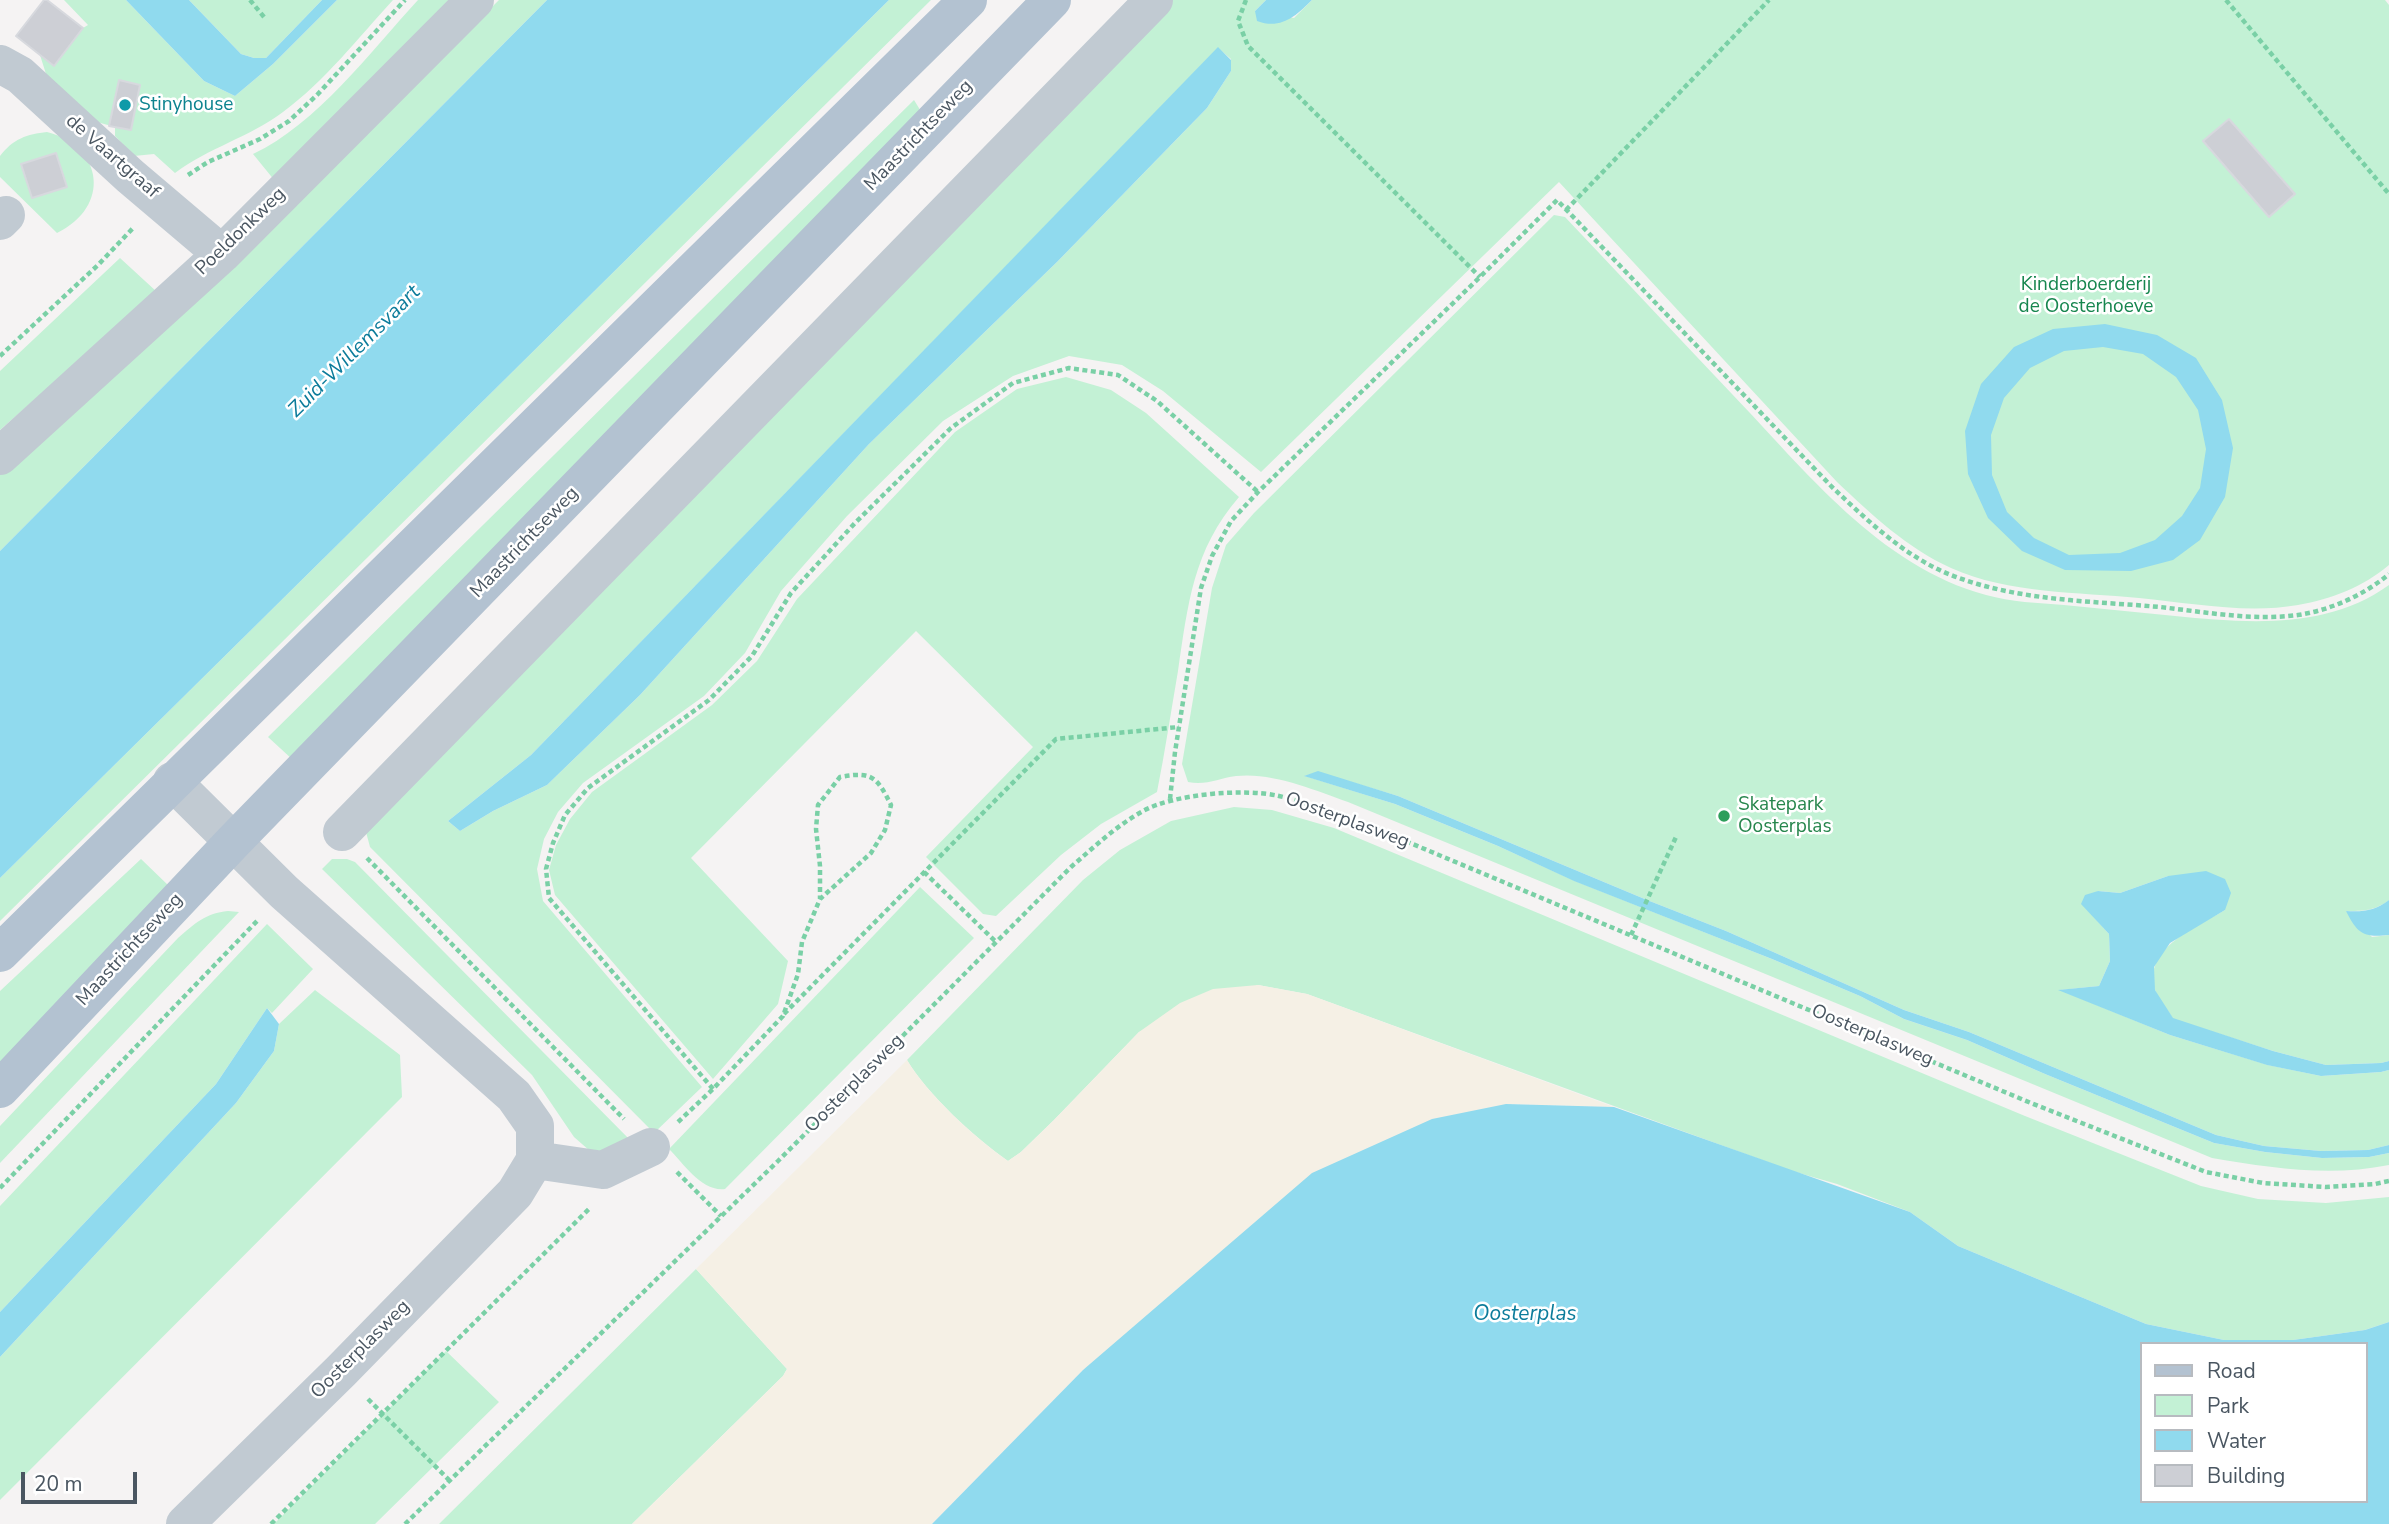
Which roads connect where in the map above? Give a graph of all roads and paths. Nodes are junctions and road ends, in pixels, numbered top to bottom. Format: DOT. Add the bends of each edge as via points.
graph roads {
  1 [pos="250,0"];
  2 [pos="405,0"];
  3 [pos="475,0"];
  4 [pos="968,0"];
  5 [pos="1052,0"];
  6 [pos="1154,0"];
  7 [pos="1246,0"];
  8 [pos="1769,0"];
  9 [pos="2226,0"];
  10 [pos="264,17"];
  11 [pos="0,64"];
  12 [pos="2389,194"];
  13 [pos="160,200"];
  14 [pos="1566,210"];
  15 [pos="222,254"];
  16 [pos="1480,277"];
  17 [pos="0,356"];
  18 [pos="0,456"];
  19 [pos="1258,492"];
  20 [pos="2389,574"];
  21 [pos="1179,727"];
  22 [pos="172,781"];
  23 [pos="1170,800"];
  24 [pos="342,832"];
  25 [pos="1676,837"];
  26 [pos="233,842"];
  27 [pos="924,872"];
  28 [pos="284,892"];
  29 [pos="820,900"];
  30 [pos="1630,935"];
  31 [pos="996,942"];
  32 [pos="0,953"];
  33 [pos="783,1016"];
  34 [pos="0,1089"];
  35 [pos="713,1089"];
  36 [pos="651,1147"];
  37 [pos="535,1160"];
  38 [pos="2389,1181"];
  39 [pos="0,1188"];
  40 [pos="594,1204"];
  41 [pos="721,1216"];
  42 [pos="341,1371"];
  43 [pos="383,1414"];
  44 [pos="449,1480"];
  45 [pos="186,1524"];
  46 [pos="271,1524"];
  47 [pos="405,1524"];
  1 -- 10 [label="path"];
  2 -- 13 [label="path" via="289,121 208,162"];
  3 -- 15 [label="street, Poeldonkweg"];
  4 -- 22 [label="main road"];
  5 -- 26 [label="main road, Maastrichtseweg"];
  6 -- 24 [label="street"];
  7 -- 16 [label="path" via="1238,21 1248,46"];
  8 -- 14 [label="path"];
  9 -- 12 [label="path"];
  11 -- 13 [label="street, de Vaartgraaf" via="20,75"];
  13 -- 15 [label="street, de Vaartgraaf"];
  13 -- 17 [label="path"];
  14 -- 16 [label="path" via="1557,200"];
  14 -- 20 [label="path" via="1832,487 1878,530 1948,574 2024,594 2245,615 2298,615 2344,602"];
  15 -- 18 [label="street, Poeldonkweg"];
  16 -- 19 [label="path"];
  19 -- 21 [label="path" via="1231,522 1201,588"];
  19 -- 35 [label="path" via="1157,401 1118,375 1069,368 1013,383 951,428 855,523 791,593 752,656 709,700 588,788 565,816 552,843 545,869 550,898"];
  21 -- 23 [label="path"];
  21 -- 27 [label="path" via="1056,739"];
  22 -- 26 [label="street"];
  22 -- 32 [label="main road"];
  23 -- 30 [label="path, Oosterplasweg" via="1233,793 1277,795 1341,814"];
  23 -- 31 [label="path, Oosterplasweg" via="1143,811 1109,834"];
  24 -- 36 [label="path"];
  25 -- 30 [label="path"];
  26 -- 28 [label="street"];
  26 -- 34 [label="main road, Maastrichtseweg"];
  27 -- 31 [label="path"];
  27 -- 33 [label="path"];
  28 -- 37 [label="street" via="514,1096 535,1126"];
  28 -- 39 [label="path"];
  29 -- 29 [label="path" via="872,853 885,830 891,805 870,776 840,777 818,806"];
  29 -- 33 [label="path" via="802,943"];
  30 -- 38 [label="path, Oosterplasweg" via="2206,1172 2263,1183 2326,1187"];
  31 -- 41 [label="path, Oosterplasweg"];
  33 -- 35 [label="path"];
  35 -- 36 [label="path"];
  36 -- 37 [label="street" via="603,1170"];
  36 -- 41 [label="path"];
  37 -- 42 [label="street, Oosterplasweg" via="515,1193"];
  40 -- 43 [label="path"];
  41 -- 44 [label="path, Oosterplasweg"];
  42 -- 43 [label="path"];
  42 -- 45 [label="street, Oosterplasweg"];
  43 -- 44 [label="path"];
  43 -- 46 [label="path"];
  44 -- 47 [label="path, Oosterplasweg"];
}
